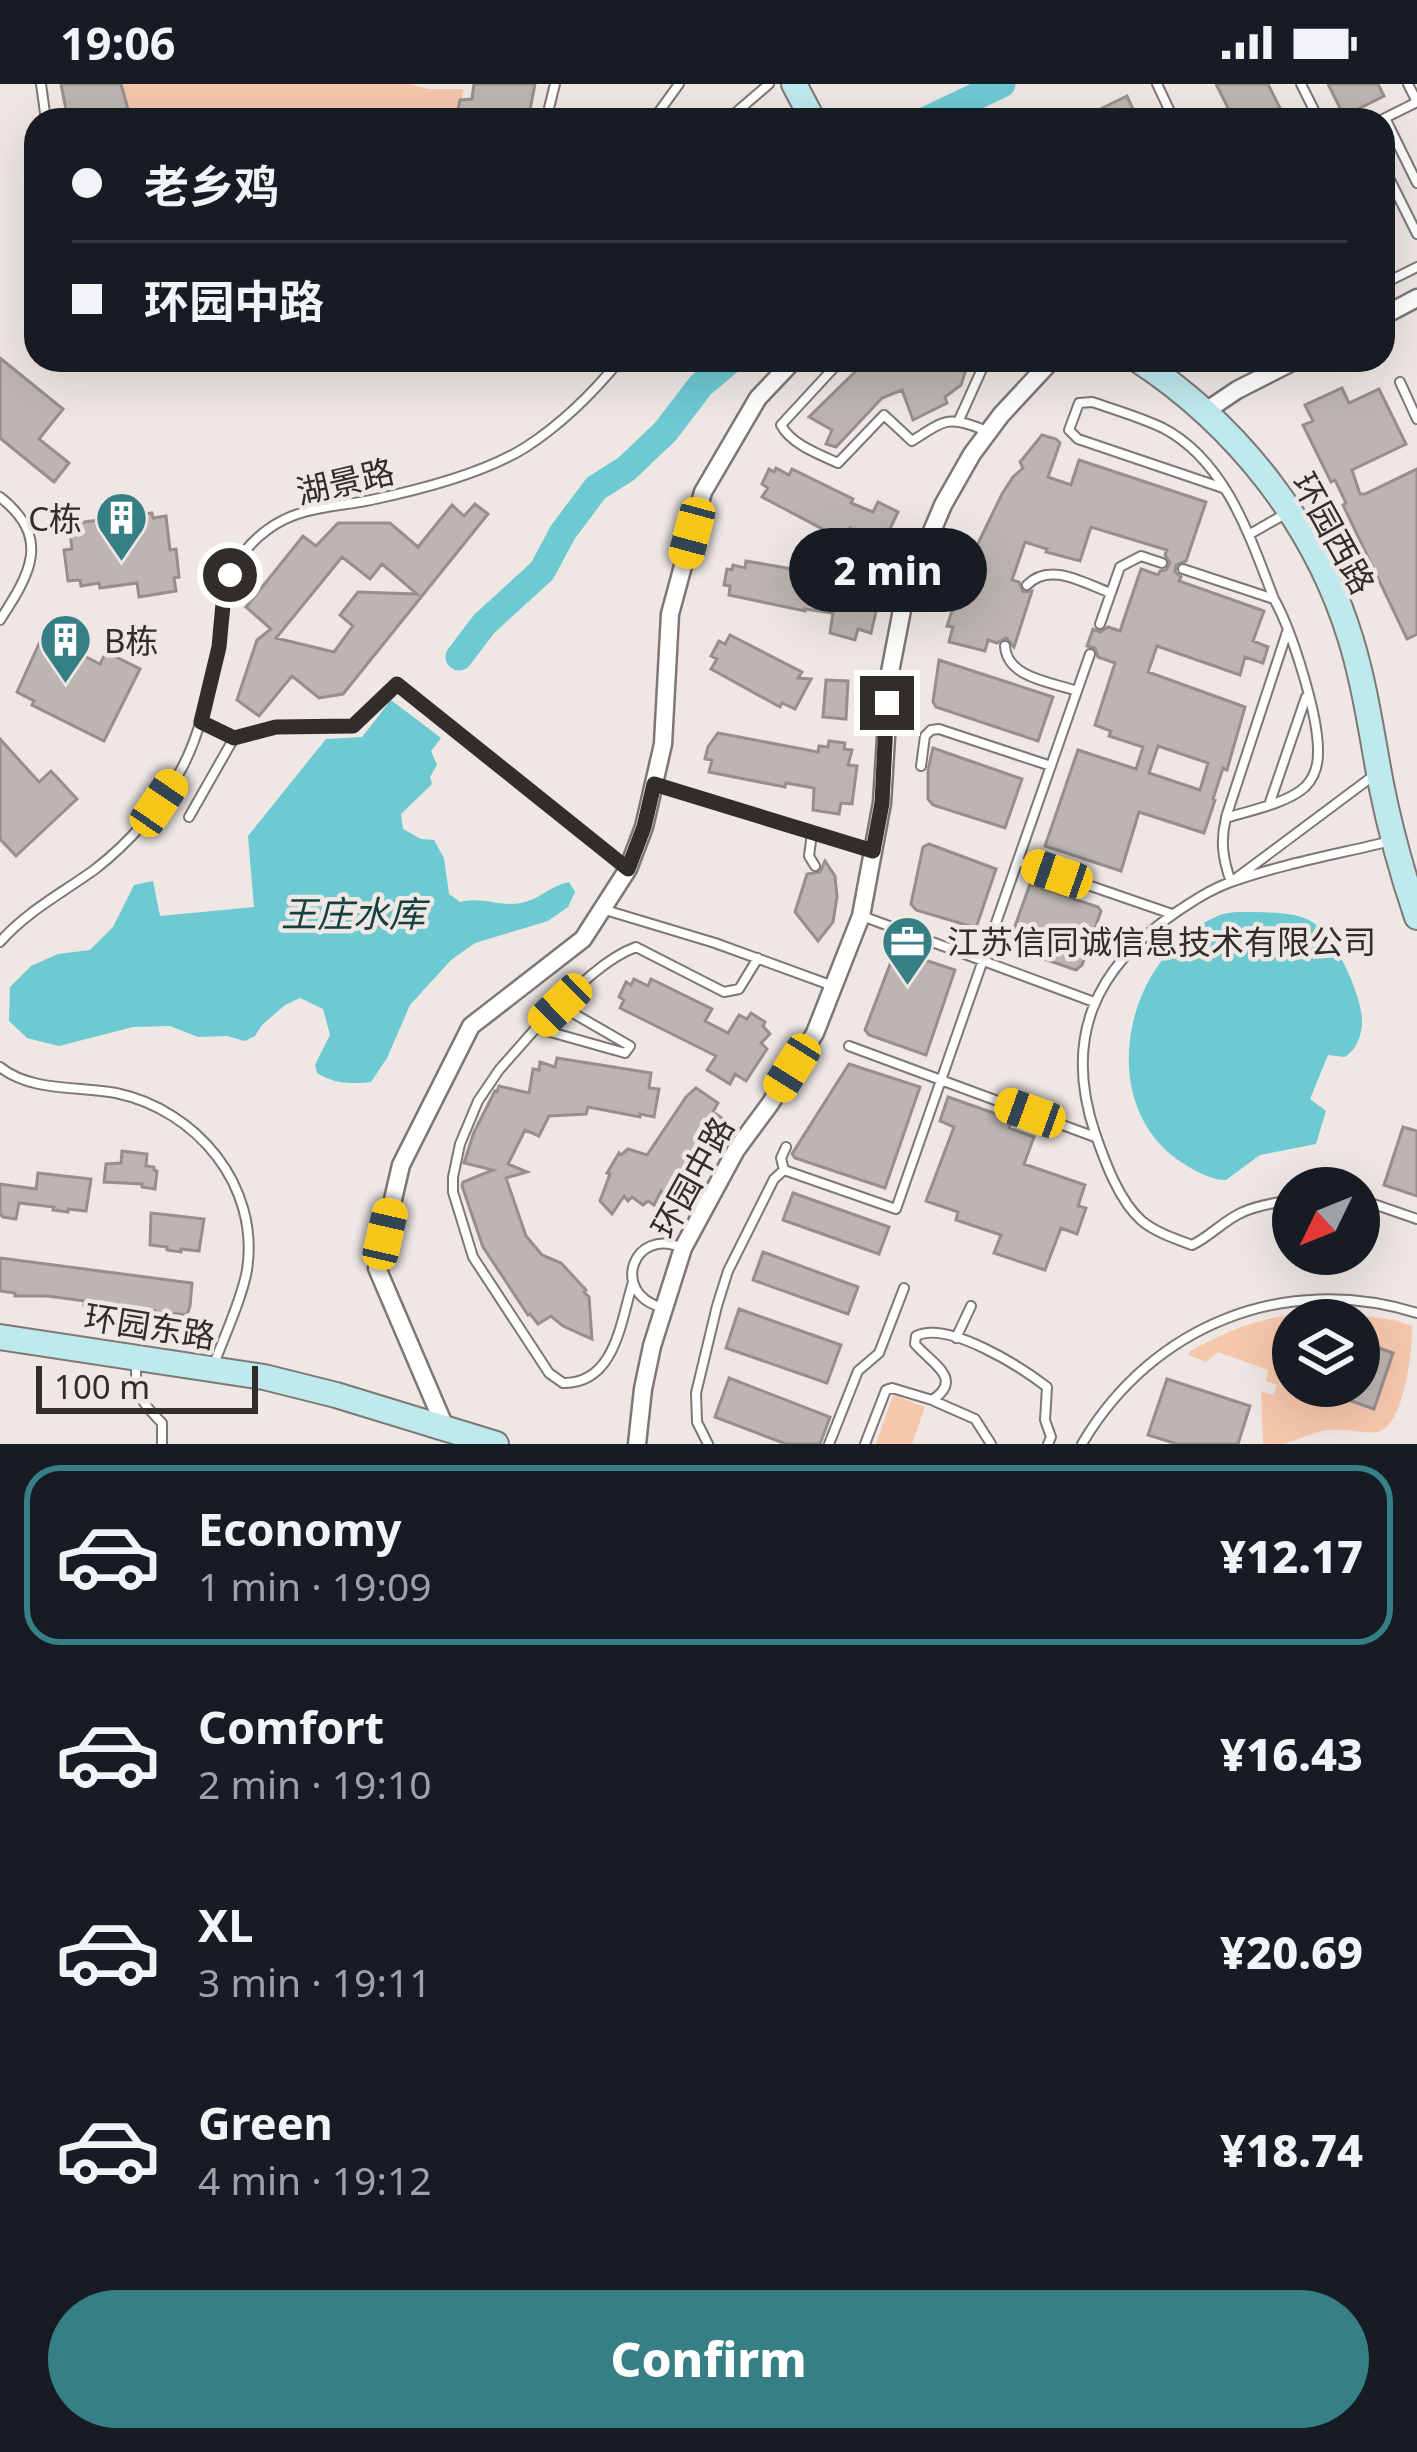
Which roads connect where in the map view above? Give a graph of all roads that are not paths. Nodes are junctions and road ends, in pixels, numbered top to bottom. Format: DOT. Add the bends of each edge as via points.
graph roads {
  1 [pos="769,84"];
  2 [pos="1408,84"];
  3 [pos="741,108"];
  4 [pos="1395,113"];
  5 [pos="1395,142"];
  6 [pos="1417,183"];
  7 [pos="1395,190"];
  8 [pos="1417,234"];
  9 [pos="609,372"];
  10 [pos="783,372"];
  11 [pos="830,372"];
  12 [pos="980,372"];
  13 [pos="1042,372"];
  14 [pos="1154,372"];
  15 [pos="1273,372"];
  16 [pos="1400,382"];
  17 [pos="1206,411"];
  18 [pos="1417,419"];
  19 [pos="958,420"];
  20 [pos="989,432"];
  21 [pos="1222,488"];
  22 [pos="0,497"];
  23 [pos="1290,512"];
  24 [pos="1250,534"];
  25 [pos="1162,563"];
  26 [pos="1183,569"];
  27 [pos="1027,585"];
  28 [pos="1111,593"];
  29 [pos="1274,598"];
  30 [pos="0,620"];
  31 [pos="1100,624"];
  32 [pos="1288,629"];
  33 [pos="1005,646"];
  34 [pos="1090,654"];
  35 [pos="1077,691"];
  36 [pos="1307,694"];
  37 [pos="201,722"];
  38 [pos="234,738"];
  39 [pos="921,766"];
  40 [pos="1051,766"];
  41 [pos="1379,772"];
  42 [pos="654,784"];
  43 [pos="1270,804"];
  44 [pos="189,817"];
  45 [pos="1226,818"];
  46 [pos="812,833"];
  47 [pos="1394,840"];
  48 [pos="873,851"];
  49 [pos="1018,861"];
  50 [pos="815,866"];
  51 [pos="628,869"];
  52 [pos="1231,882"];
  53 [pos="602,909"];
  54 [pos="1174,914"];
  55 [pos="861,916"];
  56 [pos="1417,917"];
  57 [pos="0,942"];
  58 [pos="758,958"];
  59 [pos="983,961"];
  60 [pos="834,986"];
  61 [pos="1094,1002"];
  62 [pos="560,1005"];
  63 [pos="536,1028"];
  64 [pos="849,1046"];
  65 [pos="0,1067"];
  66 [pos="941,1080"];
  67 [pos="1096,1138"];
  68 [pos="786,1148"];
  69 [pos="784,1170"];
  70 [pos="1272,1204"];
  71 [pos="1380,1207"];
  72 [pos="1417,1220"];
  73 [pos="682,1248"];
  74 [pos="633,1282"];
  75 [pos="904,1288"];
  76 [pos="971,1306"];
  77 [pos="662,1308"];
  78 [pos="1417,1313"];
  79 [pos="0,1337"];
  80 [pos="956,1338"];
  81 [pos="136,1357"];
  82 [pos="213,1368"];
  83 [pos="932,1400"];
  84 [pos="445,1427"];
  85 [pos="162,1444"];
  86 [pos="496,1444"];
  87 [pos="637,1444"];
  88 [pos="708,1444"];
  89 [pos="829,1444"];
  90 [pos="866,1444"];
  91 [pos="991,1444"];
  92 [pos="1048,1444"];
  93 [pos="1082,1444"];
  1 -- 3 [label="lane"];
  2 -- 4 [label="lane" via="1417,102"];
  5 -- 6 [label="lane"];
  7 -- 8 [label="lane"];
  9 -- 37 [label="lane, 湖景路" via="523,449 420,488 299,512 267,530 230,575"];
  10 -- 42 [label="street" via="758,398 703,492 670,614"];
  11 -- 19 [label="lane" via="781,425 838,463 884,415 912,441"];
  12 -- 19 [label="lane"];
  13 -- 20 [label="street, 环园中路"];
  14 -- 17 [label="street"];
  15 -- 17 [label="street"];
  16 -- 18 [label="lane"];
  17 -- 23 [label="street, 环园西路"];
  19 -- 20 [label="lane"];
  20 -- 48 [label="street, 环园中路" via="943,505 902,610"];
  21 -- 21 [label="lane" via="1168,431 1079,403 1069,430 1078,439"];
  21 -- 24 [label="lane"];
  22 -- 30 [label="lane" via="22,520 32,548 27,577"];
  23 -- 24 [label="lane"];
  23 -- 41 [label="street, 环园西路" via="1351,640"];
  24 -- 29 [label="lane"];
  25 -- 28 [label="lane" via="1127,561"];
  26 -- 29 [label="lane"];
  27 -- 28 [label="lane" via="1055,573"];
  28 -- 31 [label="lane"];
  29 -- 32 [label="lane"];
  32 -- 36 [label="lane"];
  32 -- 45 [label="lane"];
  33 -- 35 [label="lane" via="1016,670"];
  34 -- 35 [label="lane"];
  35 -- 40 [label="lane"];
  36 -- 43 [label="lane"];
  36 -- 43 [label="lane" via="1317,766 1303,789"];
  37 -- 38 [label="lane"];
  37 -- 57 [label="lane, 湖景路" via="182,769 133,833"];
  38 -- 44 [label="lane"];
  38 -- 51 [label="lane" via="276,727 353,726 397,684"];
  39 -- 40 [label="lane" via="925,736 939,729"];
  40 -- 49 [label="lane"];
  41 -- 47 [label="street, 环园西路"];
  41 -- 52 [label="lane"];
  42 -- 46 [label="lane"];
  42 -- 51 [label="street"];
  43 -- 45 [label="lane"];
  45 -- 52 [label="lane" via="1221,836"];
  46 -- 48 [label="lane"];
  46 -- 50 [label="lane"];
  47 -- 52 [label="lane"];
  47 -- 56 [label="street, 环园西路"];
  48 -- 55 [label="street, 环园中路"];
  49 -- 54 [label="lane"];
  49 -- 59 [label="lane"];
  51 -- 53 [label="street"];
  52 -- 54 [label="lane"];
  53 -- 58 [label="lane"];
  53 -- 84 [label="street" via="583,939 471,1026 401,1165 377,1268"];
  54 -- 61 [label="lane" via="1114,967"];
  55 -- 59 [label="lane"];
  55 -- 60 [label="street, 环园中路"];
  58 -- 60 [label="lane"];
  58 -- 62 [label="lane" via="739,989 724,992 636,947"];
  59 -- 61 [label="lane"];
  59 -- 66 [label="lane"];
  60 -- 73 [label="street, 环园中路" via="815,1033"];
  61 -- 67 [label="lane" via="1082,1066"];
  62 -- 63 [label="lane"];
  62 -- 63 [label="lane" via="630,1046 626,1053"];
  63 -- 74 [label="lane" via="478,1101 460,1144 454,1192 472,1257 563,1383 580,1381 609,1356"];
  64 -- 66 [label="lane"];
  65 -- 82 [label="lane" via="22,1080 148,1102 208,1142 234,1180 247,1220 247,1270"];
  66 -- 67 [label="lane"];
  66 -- 69 [label="lane" via="896,1209"];
  67 -- 70 [label="lane" via="1143,1222 1192,1245 1245,1211"];
  68 -- 69 [label="lane"];
  69 -- 88 [label="lane" via="738,1247 717,1306 696,1393"];
  71 -- 72 [label="lane"];
  73 -- 74 [label="lane" via="647,1248"];
  73 -- 77 [label="street, 环园中路"];
  74 -- 77 [label="lane" via="640,1297"];
  75 -- 89 [label="lane"];
  76 -- 80 [label="lane"];
  77 -- 87 [label="street, 环园中路"];
  78 -- 93 [label="lane" via="1326,1298 1227,1318 1140,1370"];
  79 -- 81 [label="street, 环园东路"];
  80 -- 83 [label="lane" via="925,1332 915,1340 947,1379"];
  80 -- 92 [label="lane" via="1047,1387"];
  81 -- 82 [label="street, 环园东路"];
  81 -- 85 [label="lane" via="137,1391 162,1423"];
  82 -- 84 [label="street, 环园东路"];
  83 -- 90 [label="lane" via="886,1390"];
  83 -- 91 [label="lane" via="975,1419"];
  84 -- 86 [label="street, 环园东路"];
}
